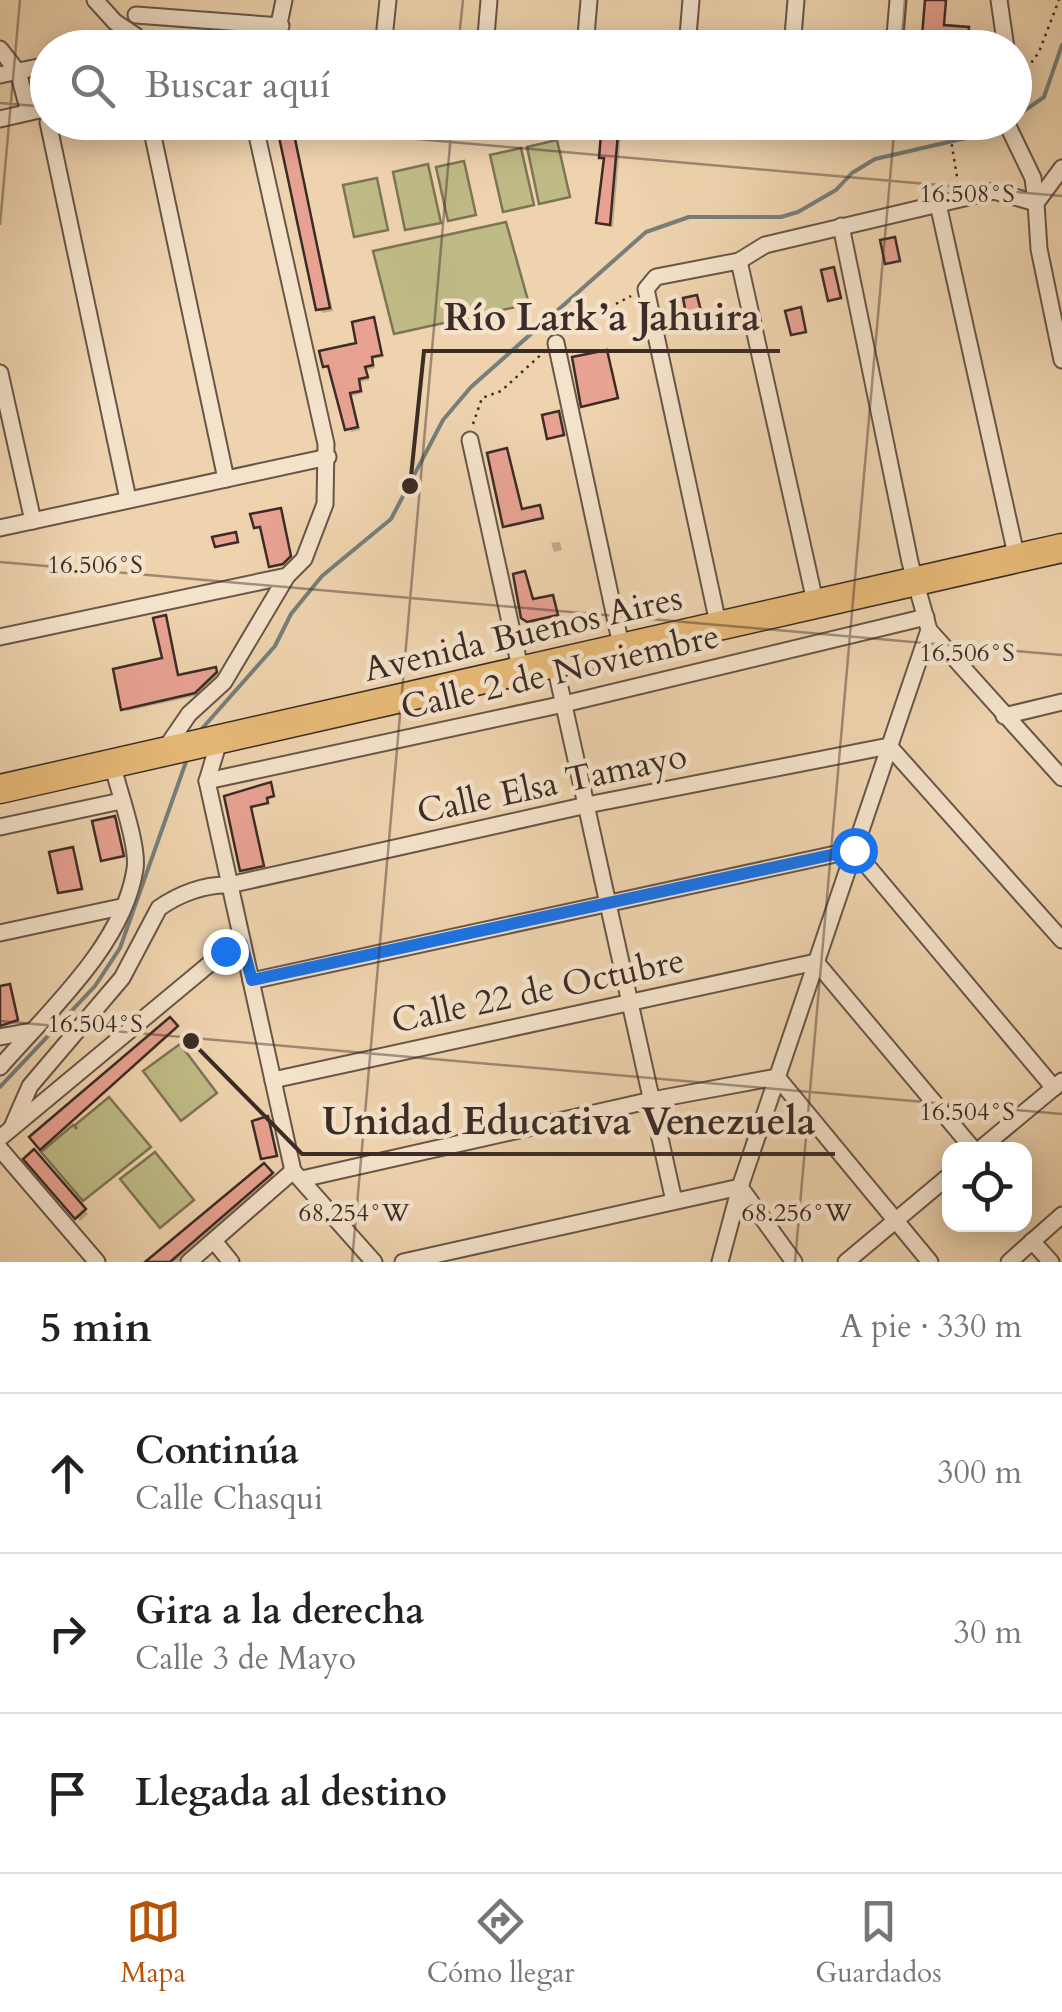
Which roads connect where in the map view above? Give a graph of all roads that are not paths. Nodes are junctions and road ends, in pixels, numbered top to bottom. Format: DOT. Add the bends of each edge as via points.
graph roads {
  1 [pos="96,0"];
  2 [pos="284,0"];
  3 [pos="388,0"];
  4 [pos="489,0"];
  5 [pos="589,0"];
  6 [pos="691,0"];
  7 [pos="796,0"];
  8 [pos="898,0"];
  9 [pos="1000,0"];
  10 [pos="137,7"];
  11 [pos="281,26"];
  12 [pos="123,30"];
  13 [pos="280,30"];
  14 [pos="385,30"];
  15 [pos="486,30"];
  16 [pos="586,30"];
  17 [pos="688,30"];
  18 [pos="794,30"];
  19 [pos="896,30"];
  20 [pos="1004,30"];
  21 [pos="0,49"];
  22 [pos="30,69"];
  23 [pos="18,72"];
  24 [pos="0,76"];
  25 [pos="30,92"];
  26 [pos="30,116"];
  27 [pos="0,119"];
  28 [pos="49,140"];
  29 [pos="154,140"];
  30 [pos="258,140"];
  31 [pos="1015,140"];
  32 [pos="1062,168"];
  33 [pos="1036,203"];
  34 [pos="938,204"];
  35 [pos="841,226"];
  36 [pos="739,261"];
  37 [pos="556,343"];
  38 [pos="1062,360"];
  39 [pos="0,373"];
  40 [pos="470,440"];
  41 [pos="328,457"];
  42 [pos="226,478"];
  43 [pos="128,499"];
  44 [pos="32,521"];
  45 [pos="0,528"];
  46 [pos="1062,548"];
  47 [pos="1017,559"];
  48 [pos="287,576"];
  49 [pos="916,584"];
  50 [pos="816,606"];
  51 [pos="927,624"];
  52 [pos="719,628"];
  53 [pos="0,637"];
  54 [pos="622,650"];
  55 [pos="555,665"];
  56 [pos="521,672"];
  57 [pos="1062,702"];
  58 [pos="564,704"];
  59 [pos="1004,716"];
  60 [pos="194,744"];
  61 [pos="889,746"];
  62 [pos="112,763"];
  63 [pos="1062,778"];
  64 [pos="207,781"];
  65 [pos="0,789"];
  66 [pos="121,800"];
  67 [pos="587,805"];
  68 [pos="0,827"];
  69 [pos="854,850"];
  70 [pos="229,885"];
  71 [pos="608,902"];
  72 [pos="122,907"];
  73 [pos="0,933"];
  74 [pos="1062,940"];
  75 [pos="242,944"];
  76 [pos="816,962"];
  77 [pos="252,980"];
  78 [pos="630,1000"];
  79 [pos="32,1031"];
  80 [pos="0,1038"];
  81 [pos="0,1066"];
  82 [pos="777,1077"];
  83 [pos="273,1080"];
  84 [pos="1058,1084"];
  85 [pos="652,1100"];
  86 [pos="6,1132"];
  87 [pos="969,1142"];
  88 [pos="986,1142"];
  89 [pos="0,1149"];
  90 [pos="298,1175"];
  91 [pos="942,1181"];
  92 [pos="740,1187"];
  93 [pos="674,1201"];
  94 [pos="1062,1215"];
  95 [pos="896,1220"];
  96 [pos="1032,1241"];
  97 [pos="214,1242"];
  98 [pos="97,1262"];
  99 [pos="189,1262"];
  100 [pos="231,1262"];
  101 [pos="374,1262"];
  102 [pos="403,1262"];
  103 [pos="720,1262"];
  104 [pos="794,1262"];
  105 [pos="846,1262"];
  106 [pos="930,1262"];
  107 [pos="1009,1262"];
  108 [pos="1051,1262"];
  1 -- 12 [label="street"];
  2 -- 11 [label="street"];
  3 -- 14 [label="street"];
  4 -- 15 [label="street"];
  5 -- 16 [label="street"];
  6 -- 17 [label="street"];
  7 -- 18 [label="street"];
  8 -- 19 [label="street"];
  9 -- 20 [label="street"];
  10 -- 11 [label="street"];
  11 -- 13 [label="street"];
  21 -- 23 [label="street"];
  22 -- 23 [label="street"];
  23 -- 24 [label="street"];
  23 -- 25 [label="street"];
  26 -- 27 [label="street"];
  28 -- 43 [label="street"];
  29 -- 42 [label="street"];
  30 -- 41 [label="street"];
  31 -- 33 [label="street" via="1033,178"];
  32 -- 33 [label="street"];
  33 -- 34 [label="street" via="994,192"];
  33 -- 38 [label="street"];
  34 -- 35 [label="street"];
  34 -- 47 [label="street"];
  35 -- 36 [label="street" via="766,245"];
  35 -- 49 [label="street"];
  36 -- 50 [label="street"];
  36 -- 52 [label="street" via="656,277 646,289"];
  37 -- 54 [label="street"];
  39 -- 44 [label="street"];
  40 -- 56 [label="street"];
  41 -- 42 [label="street"];
  41 -- 48 [label="street" via="316,534"];
  42 -- 43 [label="street"];
  43 -- 44 [label="street"];
  44 -- 45 [label="street"];
  46 -- 47 [label="highway, Avenida Buenos Aires"];
  47 -- 49 [label="highway, Avenida Buenos Aires"];
  48 -- 53 [label="street"];
  48 -- 60 [label="street" via="224,682 189,714"];
  49 -- 50 [label="highway, Avenida Buenos Aires"];
  49 -- 51 [label="street"];
  50 -- 52 [label="highway, Avenida Buenos Aires"];
  51 -- 58 [label="street, Calle 2 de Noviembre"];
  51 -- 59 [label="street"];
  51 -- 61 [label="street"];
  52 -- 54 [label="highway, Avenida Buenos Aires"];
  54 -- 55 [label="highway, Avenida Buenos Aires"];
  55 -- 56 [label="highway, Avenida Buenos Aires"];
  55 -- 58 [label="street"];
  56 -- 60 [label="highway, Avenida Buenos Aires"];
  57 -- 59 [label="street"];
  58 -- 64 [label="street, Calle 2 de Noviembre"];
  58 -- 67 [label="street"];
  59 -- 63 [label="street"];
  60 -- 62 [label="highway, Avenida Buenos Aires"];
  60 -- 64 [label="street"];
  61 -- 67 [label="street, Calle Elsa Tamayo"];
  61 -- 69 [label="street"];
  61 -- 74 [label="street"];
  62 -- 65 [label="highway, Avenida Buenos Aires"];
  62 -- 66 [label="street"];
  64 -- 70 [label="street"];
  66 -- 68 [label="street"];
  66 -- 72 [label="street" via="136,867"];
  67 -- 70 [label="street, Calle Elsa Tamayo"];
  67 -- 71 [label="street"];
  69 -- 71 [label="street"];
  69 -- 76 [label="street"];
  69 -- 84 [label="street"];
  70 -- 75 [label="street"];
  70 -- 86 [label="street, Calle Elsa Tamayo" via="214,884 158,908 122,978 30,1086"];
  71 -- 77 [label="street"];
  71 -- 78 [label="street"];
  72 -- 73 [label="street"];
  72 -- 79 [label="street" via="80,980"];
  75 -- 77 [label="street"];
  75 -- 86 [label="street" via="225,951"];
  76 -- 78 [label="street, Calle 22 de Octubre"];
  76 -- 82 [label="street"];
  76 -- 87 [label="street"];
  77 -- 83 [label="street"];
  78 -- 83 [label="street, Calle 22 de Octubre"];
  78 -- 85 [label="street"];
  79 -- 80 [label="street"];
  79 -- 81 [label="street"];
  82 -- 85 [label="street"];
  82 -- 92 [label="street"];
  82 -- 95 [label="street"];
  83 -- 90 [label="street"];
  84 -- 88 [label="street"];
  85 -- 90 [label="street"];
  85 -- 93 [label="street"];
  89 -- 98 [label="street"];
  90 -- 97 [label="street"];
  90 -- 101 [label="street"];
  91 -- 95 [label="street"];
  92 -- 93 [label="street"];
  92 -- 103 [label="street"];
  92 -- 104 [label="street"];
  93 -- 102 [label="street"];
  94 -- 96 [label="street"];
  95 -- 105 [label="street"];
  95 -- 106 [label="street"];
  96 -- 107 [label="street"];
  96 -- 108 [label="street"];
  97 -- 99 [label="street"];
  97 -- 100 [label="street"];
}
